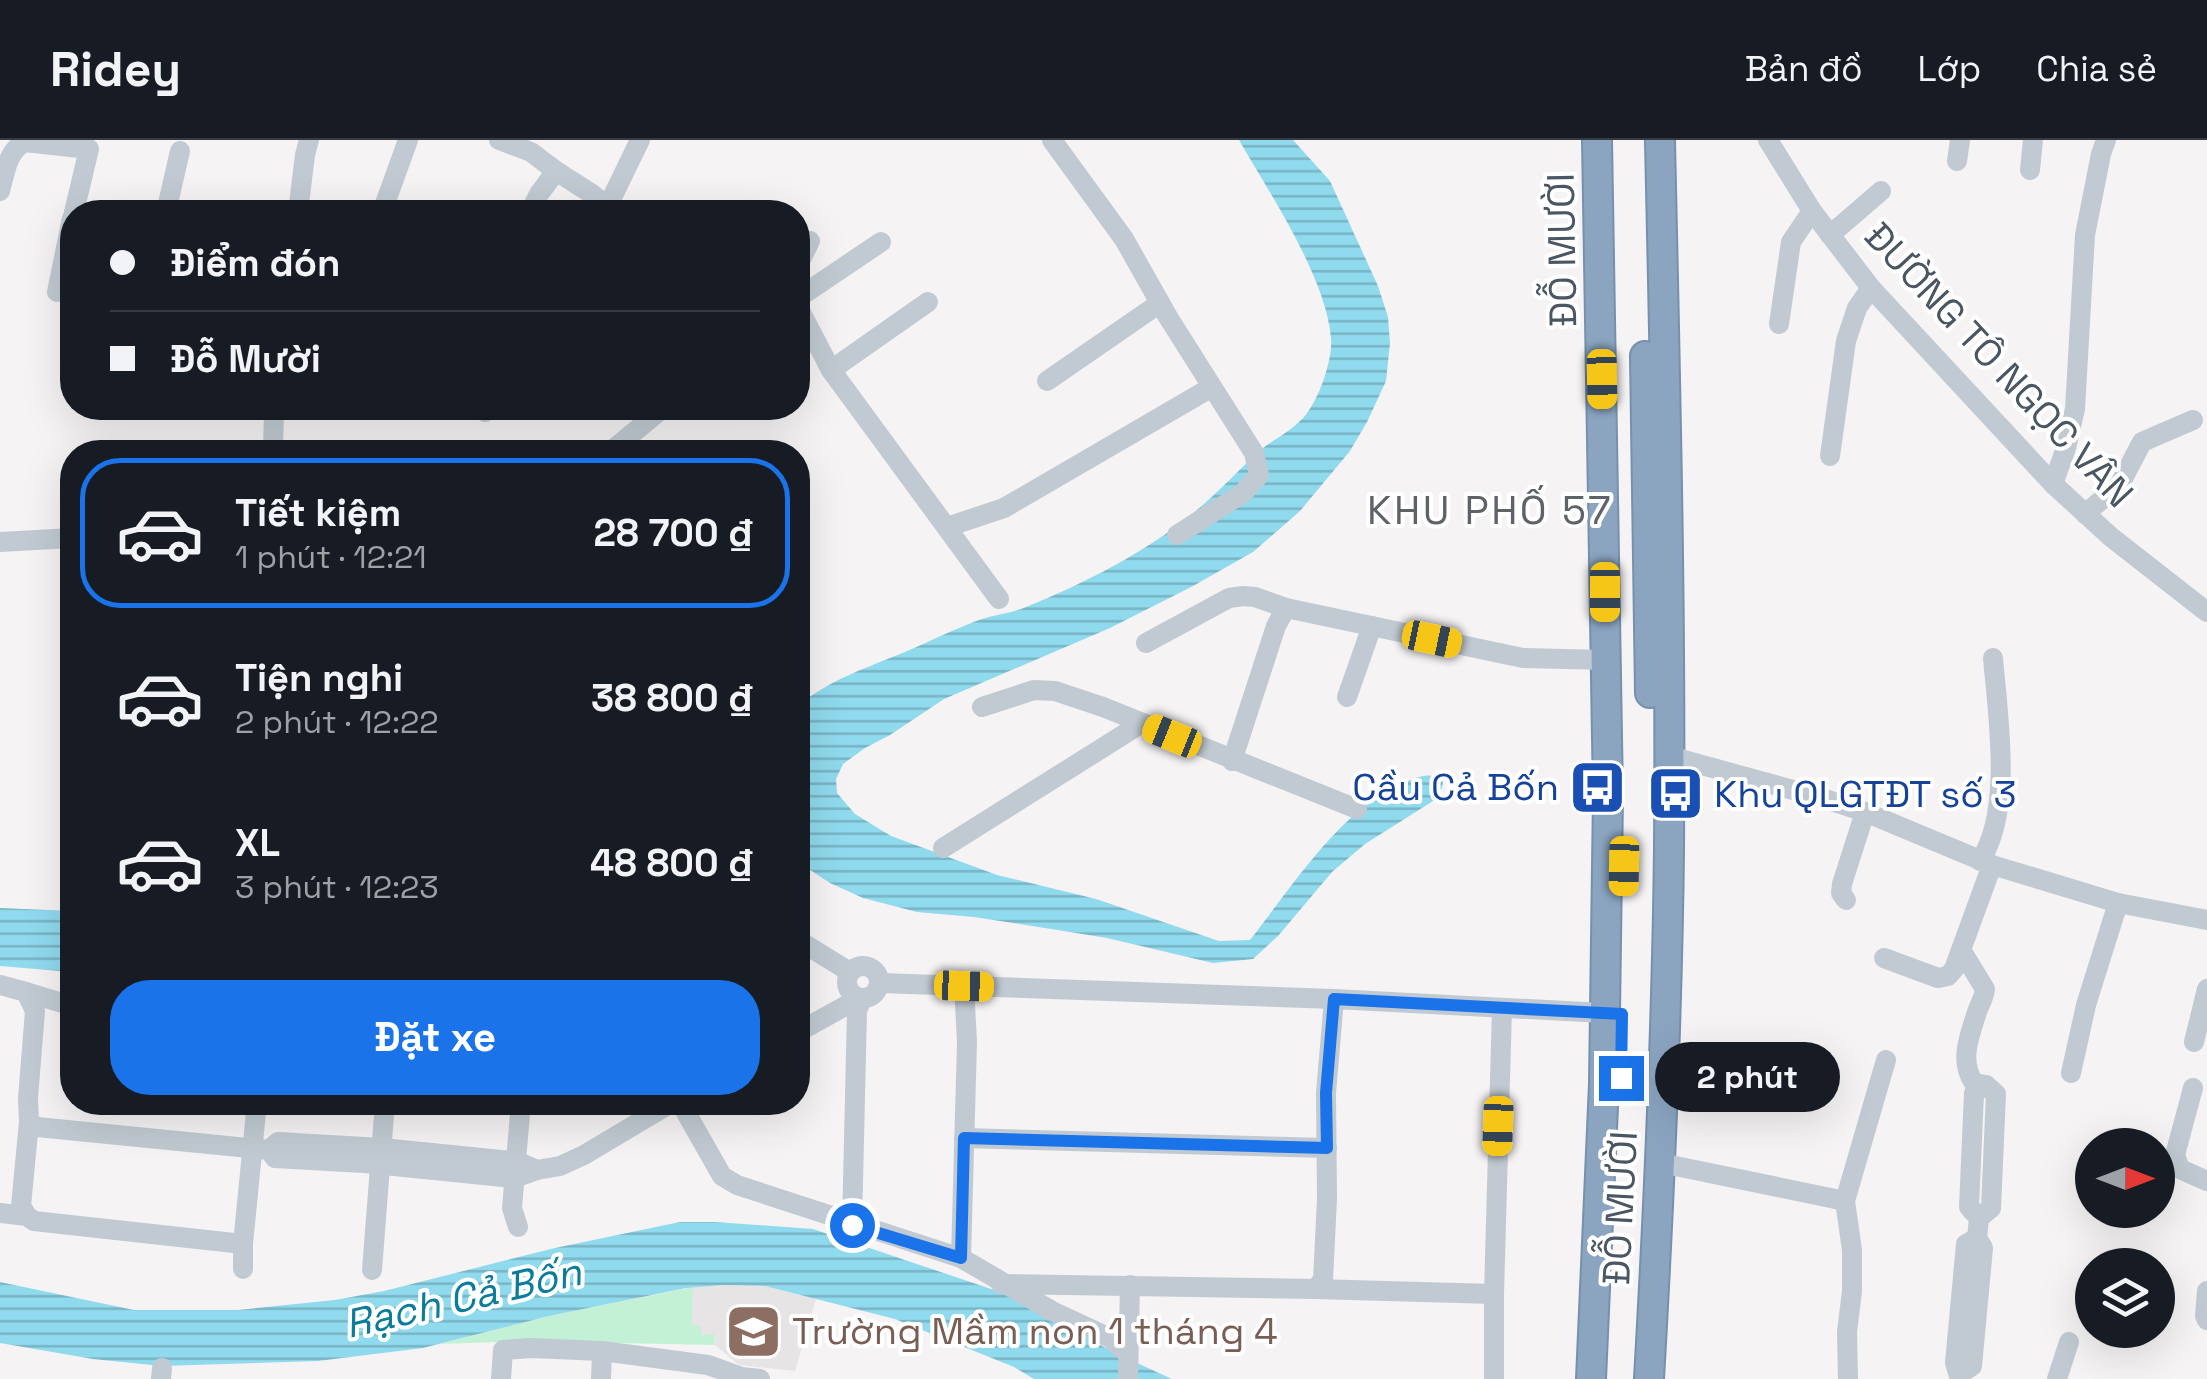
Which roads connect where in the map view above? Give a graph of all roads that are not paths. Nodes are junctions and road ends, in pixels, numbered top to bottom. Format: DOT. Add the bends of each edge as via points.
graph roads {
  1 [pos="309,140"];
  2 [pos="408,140"];
  3 [pos="499,140"];
  4 [pos="640,140"];
  5 [pos="1052,140"];
  6 [pos="1598,140"];
  7 [pos="1616,140"];
  8 [pos="1641,140"];
  9 [pos="1660,140"];
  10 [pos="1768,140"];
  11 [pos="2032,140"];
  12 [pos="2106,140"];
  13 [pos="180,151"];
  14 [pos="2030,170"];
  15 [pos="556,171"];
  16 [pos="1881,190"];
  17 [pos="0,191"];
  18 [pos="77,200"];
  19 [pos="169,200"];
  20 [pos="299,200"];
  21 [pos="386,200"];
  22 [pos="536,200"];
  23 [pos="599,200"];
  24 [pos="615,200"];
  25 [pos="1812,211"];
  26 [pos="1830,235"];
  27 [pos="881,242"];
  28 [pos="60,282"];
  29 [pos="1871,288"];
  30 [pos="810,290"];
  31 [pos="58,292"];
  32 [pos="928,302"];
  33 [pos="1160,302"];
  34 [pos="1779,324"];
  35 [pos="810,330"];
  36 [pos="831,370"];
  37 [pos="1048,381"];
  38 [pos="1212,387"];
  39 [pos="649,420"];
  40 [pos="2193,420"];
  41 [pos="624,440"];
  42 [pos="1830,456"];
  43 [pos="2053,484"];
  44 [pos="2085,514"];
  45 [pos="947,527"];
  46 [pos="1177,535"];
  47 [pos="60,539"];
  48 [pos="0,542"];
  49 [pos="999,600"];
  50 [pos="1286,608"];
  51 [pos="2207,612"];
  52 [pos="1372,626"];
  53 [pos="1146,642"];
  54 [pos="1993,658"];
  55 [pos="1606,660"];
  56 [pos="1348,697"];
  57 [pos="982,708"];
  58 [pos="1142,723"];
  59 [pos="1669,756"];
  60 [pos="1232,760"];
  61 [pos="1357,809"];
  62 [pos="1865,812"];
  63 [pos="944,848"];
  64 [pos="1986,863"];
  65 [pos="1846,900"];
  66 [pos="2118,903"];
  67 [pos="2207,920"];
  68 [pos="810,947"];
  69 [pos="1961,950"];
  70 [pos="1884,958"];
  71 [pos="850,972"];
  72 [pos="880,983"];
  73 [pos="0,985"];
  74 [pos="964,986"];
  75 [pos="2207,989"];
  76 [pos="26,992"];
  77 [pos="860,998"];
  78 [pos="1334,999"];
  79 [pos="60,1002"];
  80 [pos="1502,1008"];
  81 [pos="1613,1013"];
  82 [pos="810,1025"];
  83 [pos="2194,1042"];
  84 [pos="1886,1060"];
  85 [pos="2071,1073"];
  86 [pos="2193,1088"];
  87 [pos="259,1115"];
  88 [pos="384,1115"];
  89 [pos="519,1115"];
  90 [pos="655,1115"];
  91 [pos="685,1115"];
  92 [pos="29,1122"];
  93 [pos="964,1138"];
  94 [pos="1327,1148"];
  95 [pos="260,1149"];
  96 [pos="381,1157"];
  97 [pos="1661,1163"];
  98 [pos="515,1170"];
  99 [pos="2207,1181"];
  100 [pos="1845,1201"];
  101 [pos="0,1213"];
  102 [pos="27,1216"];
  103 [pos="852,1225"];
  104 [pos="518,1228"];
  105 [pos="243,1244"];
  106 [pos="961,1258"];
  107 [pos="242,1269"];
  108 [pos="372,1270"];
  109 [pos="1001,1284"];
  110 [pos="1130,1284"];
  111 [pos="1315,1289"];
  112 [pos="2207,1292"];
  113 [pos="1494,1294"];
  114 [pos="2207,1320"];
  115 [pos="2069,1342"];
  116 [pos="602,1351"];
  117 [pos="1128,1368"];
  118 [pos="708,1372"];
  119 [pos="1960,1377"];
  120 [pos="502,1379"];
  121 [pos="601,1379"];
  122 [pos="760,1379"];
  123 [pos="1494,1379"];
  124 [pos="1591,1379"];
  125 [pos="1609,1379"];
  126 [pos="1632,1379"];
  127 [pos="1649,1379"];
  128 [pos="1848,1379"];
  129 [pos="2057,1379"];
  1 -- 20 [label="street"];
  2 -- 21 [label="street"];
  3 -- 15 [label="street"];
  4 -- 24 [label="street"];
  5 -- 33 [label="street"];
  6 -- 55 [label="highway, ĐỖ MƯỜI"];
  7 -- 81 [label="highway, ĐỖ MƯỜI" via="1624,594"];
  8 -- 126 [label="highway, ĐỖ MƯỜI" via="1650,855"];
  9 -- 59 [label="highway, ĐỖ MƯỜI"];
  10 -- 25 [label="street, ĐƯỜNG TÔ NGỌC VÂN"];
  11 -- 14 [label="street"];
  12 -- 43 [label="street" via="2085,235 2075,409"];
  13 -- 19 [label="street"];
  15 -- 22 [label="street"];
  15 -- 23 [label="street"];
  16 -- 26 [label="street"];
  17 -- 18 [label="street" via="15,147 24,142 89,149"];
  25 -- 26 [label="street, ĐƯỜNG TÔ NGỌC VÂN"];
  25 -- 34 [label="street" via="1791,242"];
  26 -- 29 [label="street, ĐƯỜNG TÔ NGỌC VÂN"];
  27 -- 30 [label="street"];
  28 -- 31 [label="street"];
  29 -- 42 [label="street" via="1846,341"];
  29 -- 43 [label="street, ĐƯỜNG TÔ NGỌC VÂN"];
  32 -- 36 [label="street"];
  33 -- 37 [label="street"];
  33 -- 38 [label="street"];
  35 -- 36 [label="street"];
  36 -- 45 [label="street"];
  38 -- 45 [label="street" via="1004,508"];
  38 -- 46 [label="street" via="1254,454 1258,475 1243,493"];
  39 -- 41 [label="street"];
  40 -- 44 [label="street" via="2142,442 2120,484"];
  43 -- 44 [label="street, ĐƯỜNG TÔ NGỌC VÂN"];
  44 -- 51 [label="street, ĐƯỜNG TÔ NGỌC VÂN"];
  45 -- 49 [label="street"];
  47 -- 48 [label="street"];
  50 -- 52 [label="street"];
  50 -- 53 [label="street" via="1230,598"];
  50 -- 60 [label="street"];
  52 -- 55 [label="street" via="1523,658"];
  52 -- 56 [label="street"];
  54 -- 64 [label="street" via="2002,774"];
  55 -- 81 [label="highway, ĐỖ MƯỜI"];
  57 -- 58 [label="street" via="1034,690 1056,691"];
  58 -- 60 [label="street"];
  58 -- 63 [label="street"];
  59 -- 62 [label="street"];
  59 -- 97 [label="highway, ĐỖ MƯỜI"];
  60 -- 61 [label="street"];
  62 -- 64 [label="street"];
  62 -- 65 [label="street" via="1842,884"];
  64 -- 66 [label="street"];
  64 -- 69 [label="street"];
  66 -- 67 [label="street"];
  66 -- 85 [label="street"];
  68 -- 71 [label="street"];
  69 -- 70 [label="street" via="1948,976 1938,978"];
  69 -- 119 [label="street" via="1985,996 1964,1062 1974,1084 1996,1094 1991,1208 1978,1228 1983,1248 1972,1366"];
  71 -- 72 [label="street" via="868,966"];
  71 -- 77 [label="street" via="846,982"];
  72 -- 74 [label="street"];
  72 -- 77 [label="street" via="877,992"];
  73 -- 76 [label="street"];
  74 -- 78 [label="street"];
  74 -- 93 [label="street"];
  75 -- 83 [label="street"];
  76 -- 79 [label="street"];
  76 -- 92 [label="street" via="35,1011"];
  77 -- 82 [label="street"];
  77 -- 103 [label="street"];
  78 -- 80 [label="street"];
  78 -- 94 [label="street"];
  80 -- 81 [label="street"];
  80 -- 113 [label="street"];
  81 -- 124 [label="highway, ĐỖ MƯỜI"];
  81 -- 125 [label="highway, ĐỖ MƯỜI" via="1621,1110"];
  84 -- 100 [label="street"];
  86 -- 99 [label="street" via="2175,1155 2180,1169"];
  87 -- 95 [label="street"];
  88 -- 96 [label="street"];
  89 -- 98 [label="street"];
  90 -- 98 [label="street" via="560,1166"];
  91 -- 103 [label="street" via="722,1176 737,1186"];
  92 -- 95 [label="street"];
  92 -- 102 [label="street" via="21,1206"];
  93 -- 94 [label="street"];
  93 -- 106 [label="street"];
  94 -- 111 [label="street" via="1324,1280"];
  95 -- 96 [label="street" via="278,1142"];
  95 -- 105 [label="street"];
  96 -- 98 [label="street"];
  96 -- 108 [label="street"];
  97 -- 100 [label="street"];
  97 -- 127 [label="highway, ĐỖ MƯỜI"];
  98 -- 104 [label="street"];
  100 -- 128 [label="street" via="1852,1250"];
  101 -- 102 [label="street"];
  102 -- 105 [label="street"];
  103 -- 106 [label="street"];
  105 -- 107 [label="street"];
  106 -- 109 [label="street"];
  109 -- 110 [label="street"];
  109 -- 117 [label="street" via="1110,1338"];
  110 -- 111 [label="street"];
  110 -- 117 [label="street"];
  111 -- 113 [label="street"];
  112 -- 114 [label="street"];
  113 -- 123 [label="street"];
  115 -- 129 [label="street"];
  116 -- 118 [label="street"];
  116 -- 120 [label="street" via="503,1350"];
  116 -- 121 [label="street"];
  118 -- 122 [label="street"];
}
